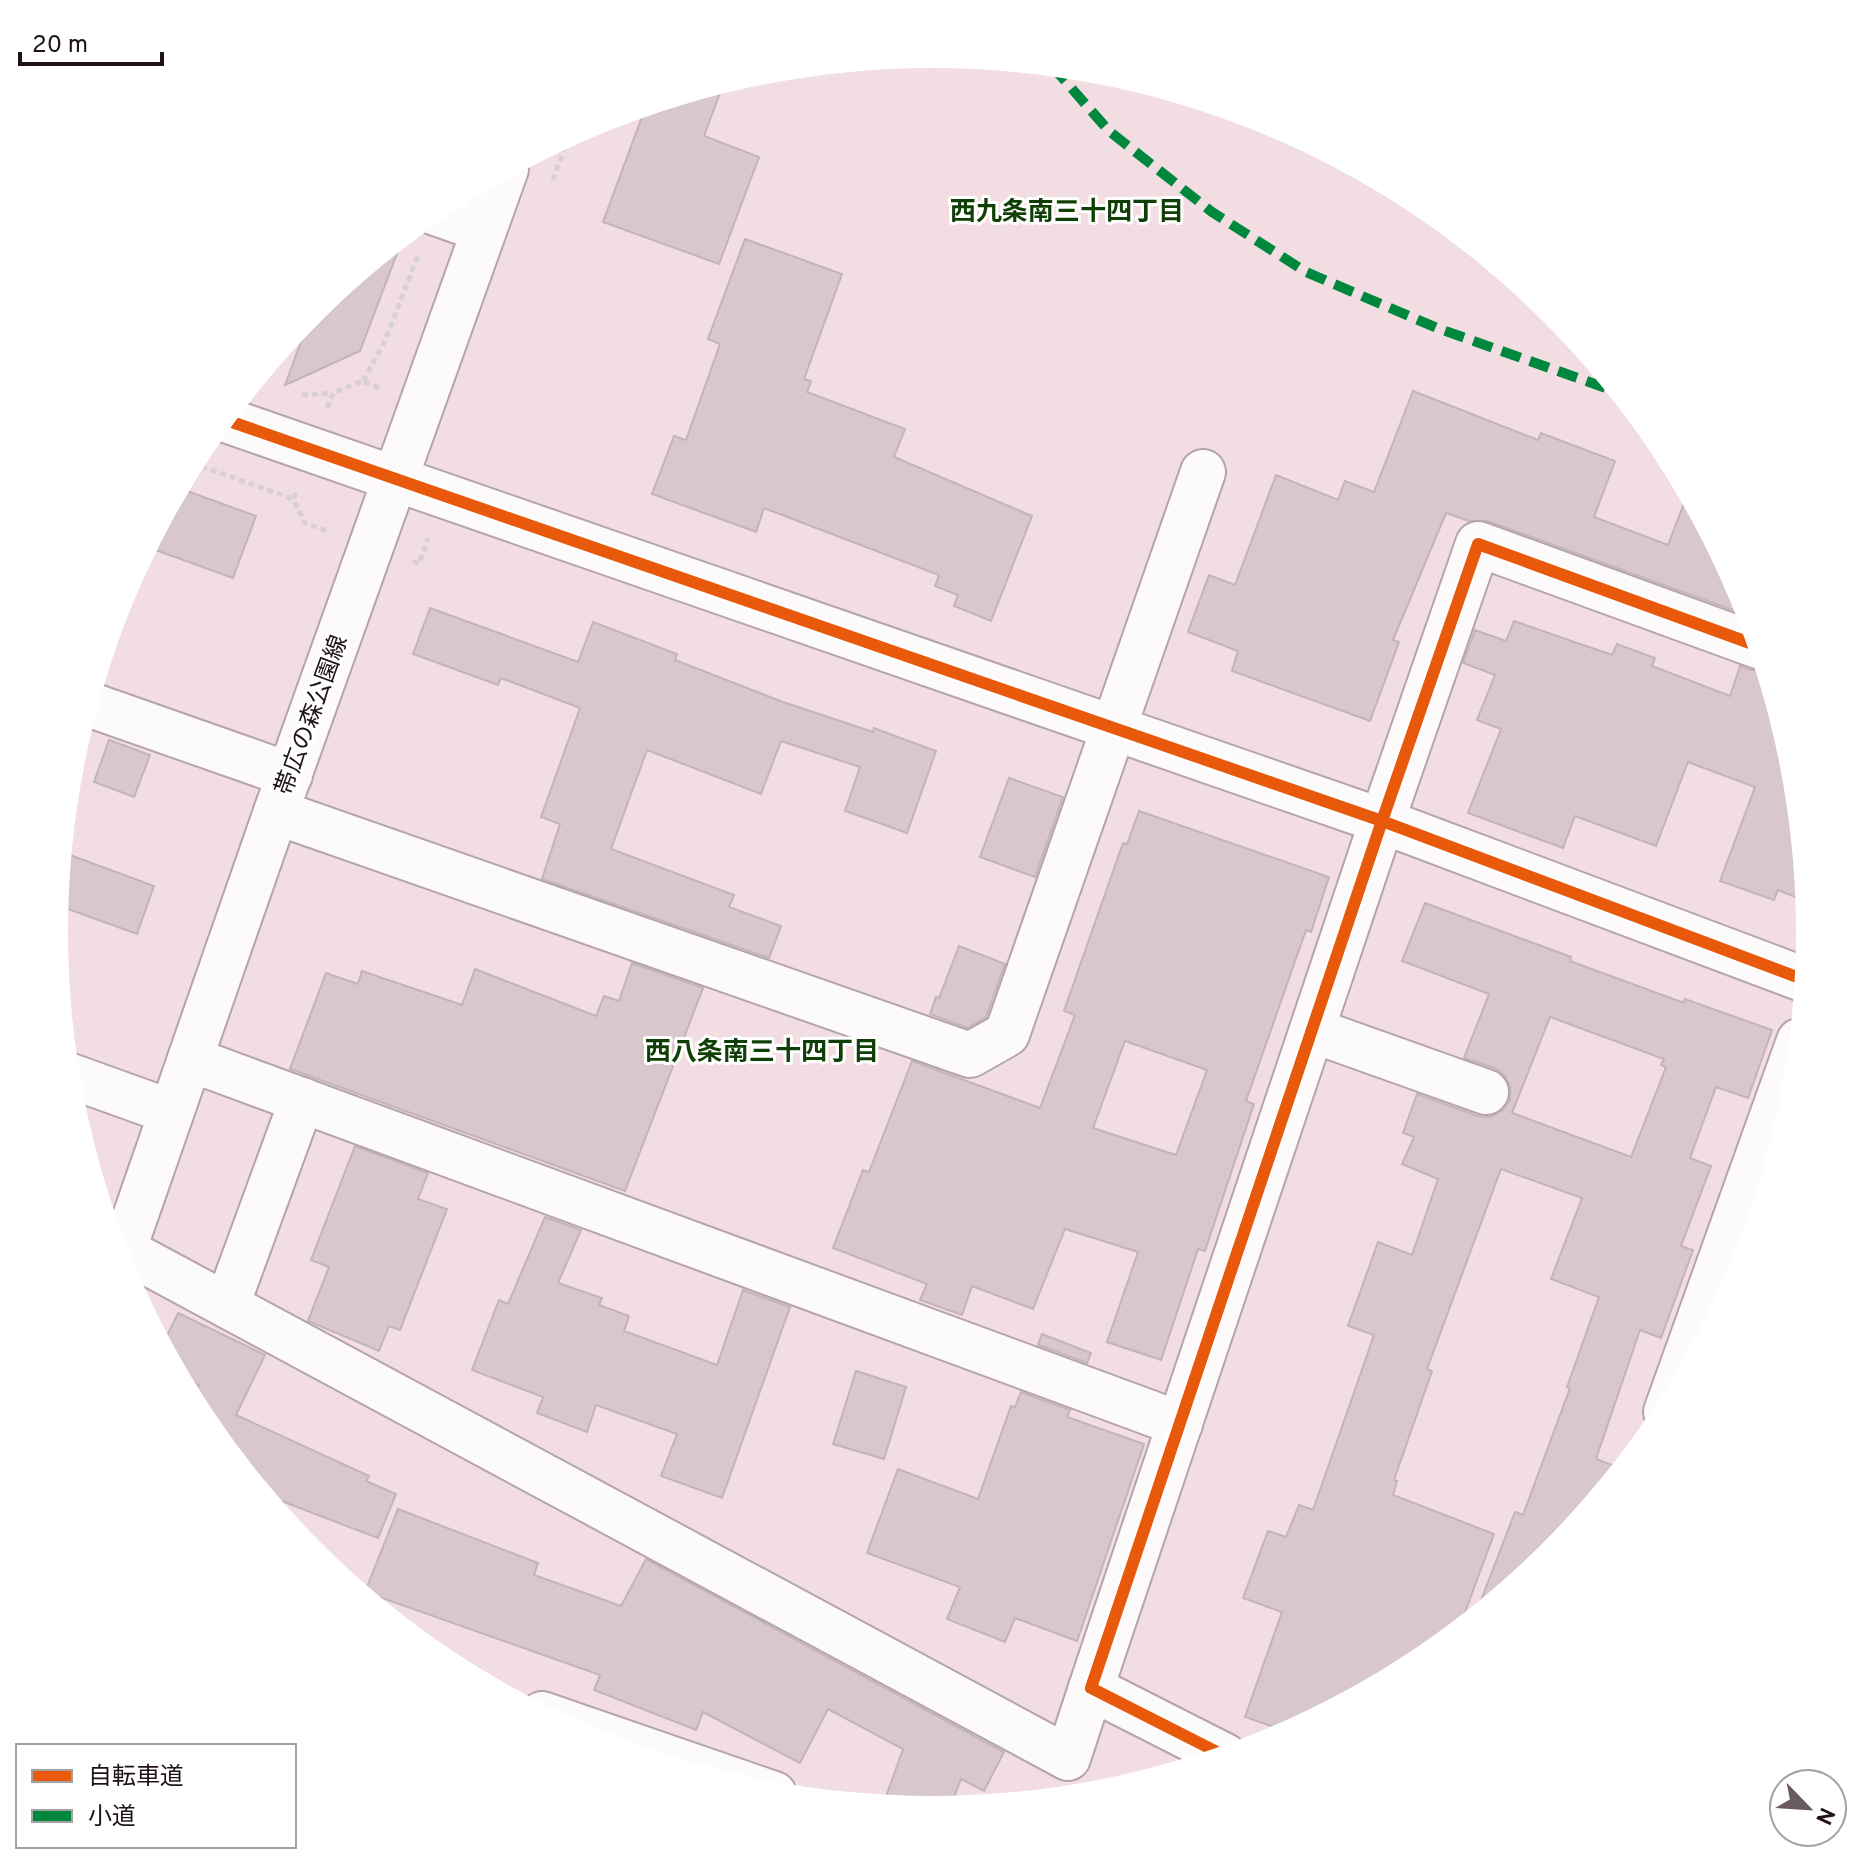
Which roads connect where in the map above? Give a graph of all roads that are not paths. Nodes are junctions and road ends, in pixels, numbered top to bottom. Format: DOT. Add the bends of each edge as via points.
graph roads {
  1 [pos="501,184"];
  2 [pos="448,217"];
  3 [pos="484,230"];
  4 [pos="235,423"];
  5 [pos="1203,472"];
  6 [pos="396,480"];
  7 [pos="1745,641"];
  8 [pos="97,708"];
  9 [pos="1115,727"];
  10 [pos="283,794"];
  11 [pos="1382,821"];
  12 [pos="1794,976"];
  13 [pos="1312,1030"];
  14 [pos="190,1059"];
  15 [pos="81,1080"];
  16 [pos="1486,1092"];
  17 [pos="1780,1093"];
  18 [pos="302,1100"];
  19 [pos="171,1112"];
  20 [pos="126,1243"];
  21 [pos="133,1261"];
  22 [pos="227,1305"];
  23 [pos="1690,1346"];
  24 [pos="1180,1424"];
  25 [pos="1091,1688"];
  26 [pos="1212,1749"];
  1 -- 3 [label="street, 帯広の森公園線"];
  2 -- 3 [label="street"];
  3 -- 6 [label="street, 帯広の森公園線"];
  4 -- 6 [label="street"];
  5 -- 9 [label="street"];
  6 -- 9 [label="street"];
  6 -- 10 [label="street, 帯広の森公園線"];
  7 -- 11 [label="street" via="1478,544"];
  8 -- 10 [label="street"];
  9 -- 10 [label="street" via="1007,1034 970,1055"];
  9 -- 11 [label="street"];
  10 -- 14 [label="street, 帯広の森公園線"];
  11 -- 12 [label="street"];
  11 -- 13 [label="street"];
  13 -- 16 [label="street"];
  13 -- 24 [label="street"];
  14 -- 18 [label="street"];
  14 -- 19 [label="street, 帯広の森公園線"];
  15 -- 19 [label="street"];
  17 -- 23 [label="street"];
  18 -- 22 [label="street"];
  18 -- 24 [label="street"];
  19 -- 20 [label="street, 帯広の森公園線"];
  21 -- 22 [label="street"];
  22 -- 25 [label="street" via="1068,1758"];
  24 -- 25 [label="street"];
  25 -- 26 [label="street"];
}
